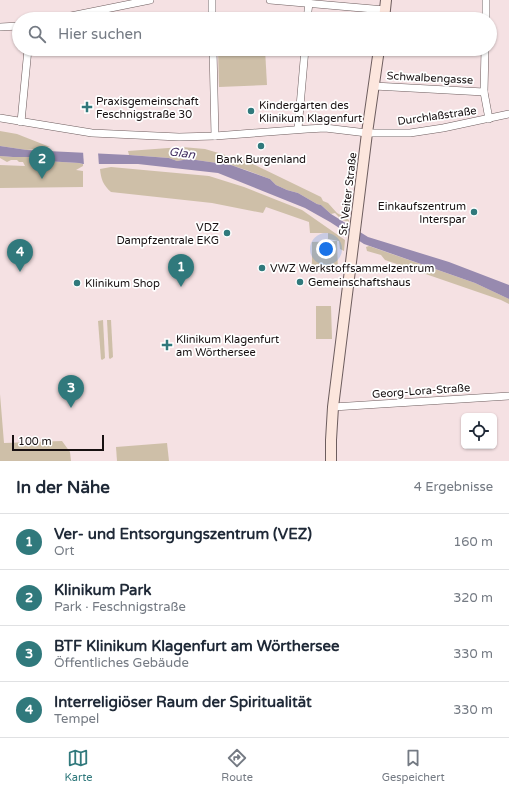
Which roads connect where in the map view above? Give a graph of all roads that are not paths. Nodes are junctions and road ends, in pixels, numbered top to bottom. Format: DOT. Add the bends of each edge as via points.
graph roads {
  1 [pos="150,0"];
  2 [pos="212,0"];
  3 [pos="270,0"];
  4 [pos="486,0"];
  5 [pos="309,3"];
  6 [pos="385,10"];
  7 [pos="91,12"];
  8 [pos="212,12"];
  9 [pos="308,12"];
  10 [pos="486,12"];
  11 [pos="12,26"];
  12 [pos="0,27"];
  13 [pos="27,56"];
  14 [pos="213,56"];
  15 [pos="304,56"];
  16 [pos="378,56"];
  17 [pos="485,56"];
  18 [pos="374,86"];
  19 [pos="484,92"];
  20 [pos="509,114"];
  21 [pos="0,118"];
  22 [pos="489,119"];
  23 [pos="21,122"];
  24 [pos="298,129"];
  25 [pos="367,133"];
  26 [pos="215,136"];
  27 [pos="509,396"];
  28 [pos="333,407"];
  29 [pos="331,461"];
  1 -- 7 [label="street"];
  2 -- 8 [label="street"];
  3 -- 5 [label="street"];
  4 -- 10 [label="street"];
  5 -- 6 [label="street"];
  5 -- 9 [label="street"];
  11 -- 12 [label="street"];
  13 -- 23 [label="street"];
  14 -- 26 [label="street"];
  15 -- 24 [label="street"];
  16 -- 18 [label="main road, St. Veiter Straße"];
  17 -- 19 [label="street, Schwalbengasse"];
  18 -- 19 [label="street, Schwalbengasse"];
  18 -- 25 [label="main road, St. Veiter Straße"];
  19 -- 22 [label="street, Schwalbengasse"];
  20 -- 22 [label="street, Durchlaßstraße"];
  21 -- 23 [label="street, Durchlaßstraße"];
  22 -- 25 [label="street, Durchlaßstraße" via="410,133"];
  23 -- 26 [label="street, Durchlaßstraße" via="92,132 151,136"];
  24 -- 25 [label="street, Durchlaßstraße" via="325,128"];
  24 -- 26 [label="street, Durchlaßstraße"];
  25 -- 28 [label="main road, St. Veiter Straße"];
  27 -- 28 [label="street, Georg-Lora-Straße"];
  28 -- 29 [label="main road, St. Veiter Straße"];
}
